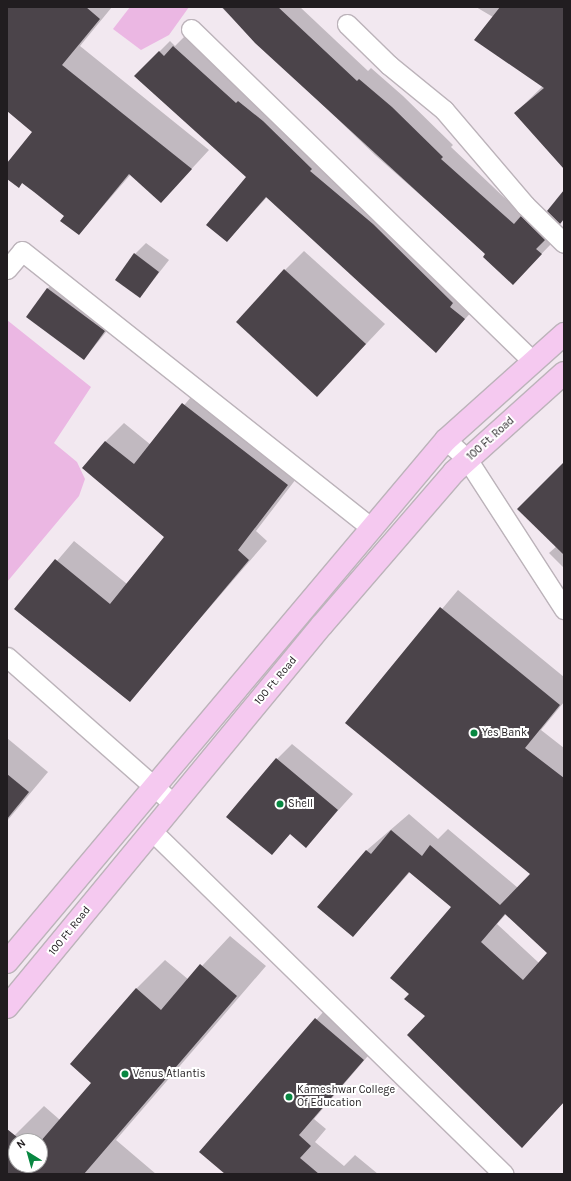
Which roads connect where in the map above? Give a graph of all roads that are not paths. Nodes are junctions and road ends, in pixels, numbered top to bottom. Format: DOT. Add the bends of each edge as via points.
graph roads {
  1 [pos="347,24"];
  2 [pos="191,29"];
  3 [pos="564,242"];
  4 [pos="7,269"];
  5 [pos="564,334"];
  6 [pos="534,362"];
  7 [pos="564,373"];
  8 [pos="446,440"];
  9 [pos="467,459"];
  10 [pos="372,528"];
  11 [pos="564,609"];
  12 [pos="7,656"];
  13 [pos="154,785"];
  14 [pos="174,804"];
  15 [pos="152,831"];
  16 [pos="7,962"];
  17 [pos="7,1007"];
  18 [pos="503,1174"];
  1 -- 3 [label="street" via="389,65 444,110 525,204"];
  2 -- 6 [label="street"];
  4 -- 10 [label="street" via="22,251"];
  5 -- 6 [label="main road"];
  6 -- 8 [label="main road"];
  7 -- 9 [label="main road, 100 Ft. Road"];
  8 -- 9 [label="street"];
  8 -- 10 [label="main road"];
  9 -- 11 [label="street"];
  9 -- 14 [label="main road, 100 Ft. Road" via="327,619"];
  10 -- 13 [label="main road"];
  12 -- 13 [label="street"];
  13 -- 14 [label="street"];
  13 -- 16 [label="main road"];
  14 -- 15 [label="main road, 100 Ft. Road"];
  15 -- 17 [label="main road, 100 Ft. Road"];
  15 -- 18 [label="street"];
}
